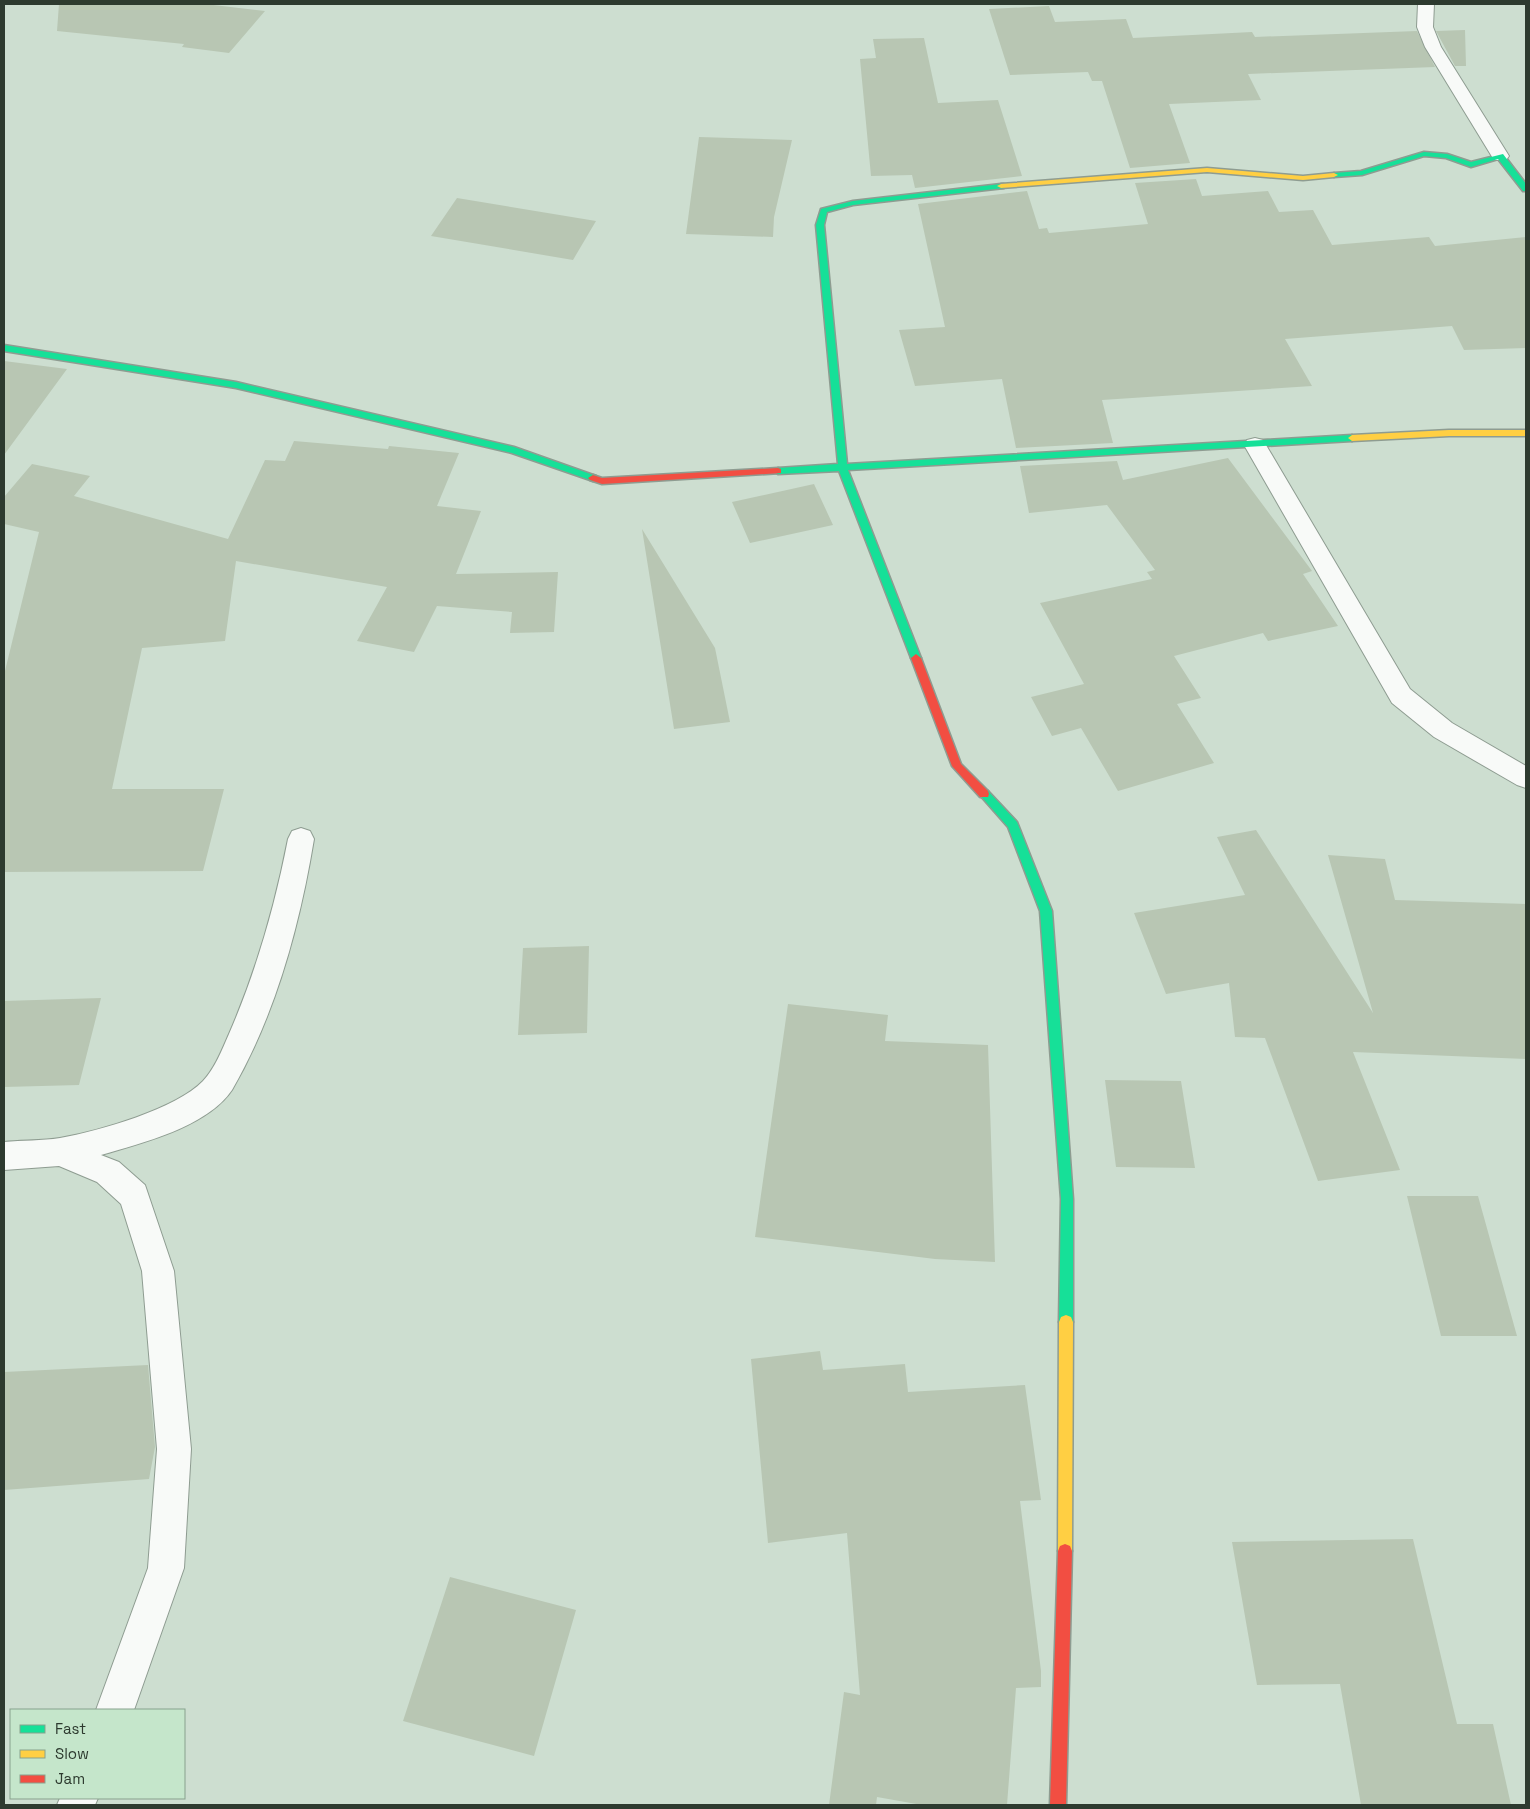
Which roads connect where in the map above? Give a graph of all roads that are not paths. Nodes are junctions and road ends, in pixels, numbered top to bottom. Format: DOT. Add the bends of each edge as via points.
graph roads {
  1 [pos="1426,4"];
  2 [pos="1500,156"];
  3 [pos="1526,189"];
  4 [pos="4,348"];
  5 [pos="1526,433"];
  6 [pos="1255,445"];
  7 [pos="844,468"];
  8 [pos="1526,778"];
  9 [pos="301,839"];
  10 [pos="60,1152"];
  11 [pos="4,1156"];
  12 [pos="115,1709"];
  13 [pos="1058,1805"];
  1 -- 2 [label="street" via="1425,26 1433,47"];
  2 -- 3 [label="street"];
  2 -- 7 [label="street" via="1471,165 1447,156 1424,154 1362,173 1302,178 1207,170 1050,181 853,203 824,210 820,225"];
  4 -- 7 [label="street" via="236,385 434,434 514,450 602,481"];
  5 -- 6 [label="street" via="1449,433"];
  6 -- 7 [label="street"];
  6 -- 8 [label="street" via="1400,696 1412,709"];
  7 -- 13 [label="street" via="956,766 1013,825 1046,911 1067,1199 1065,1546"];
  9 -- 10 [label="street" via="288,902 253,1015 214,1090 192,1106 135,1131"];
  10 -- 11 [label="street"];
  10 -- 12 [label="street" via="108,1172 134,1195 158,1271 174,1449 166,1568"];
}
